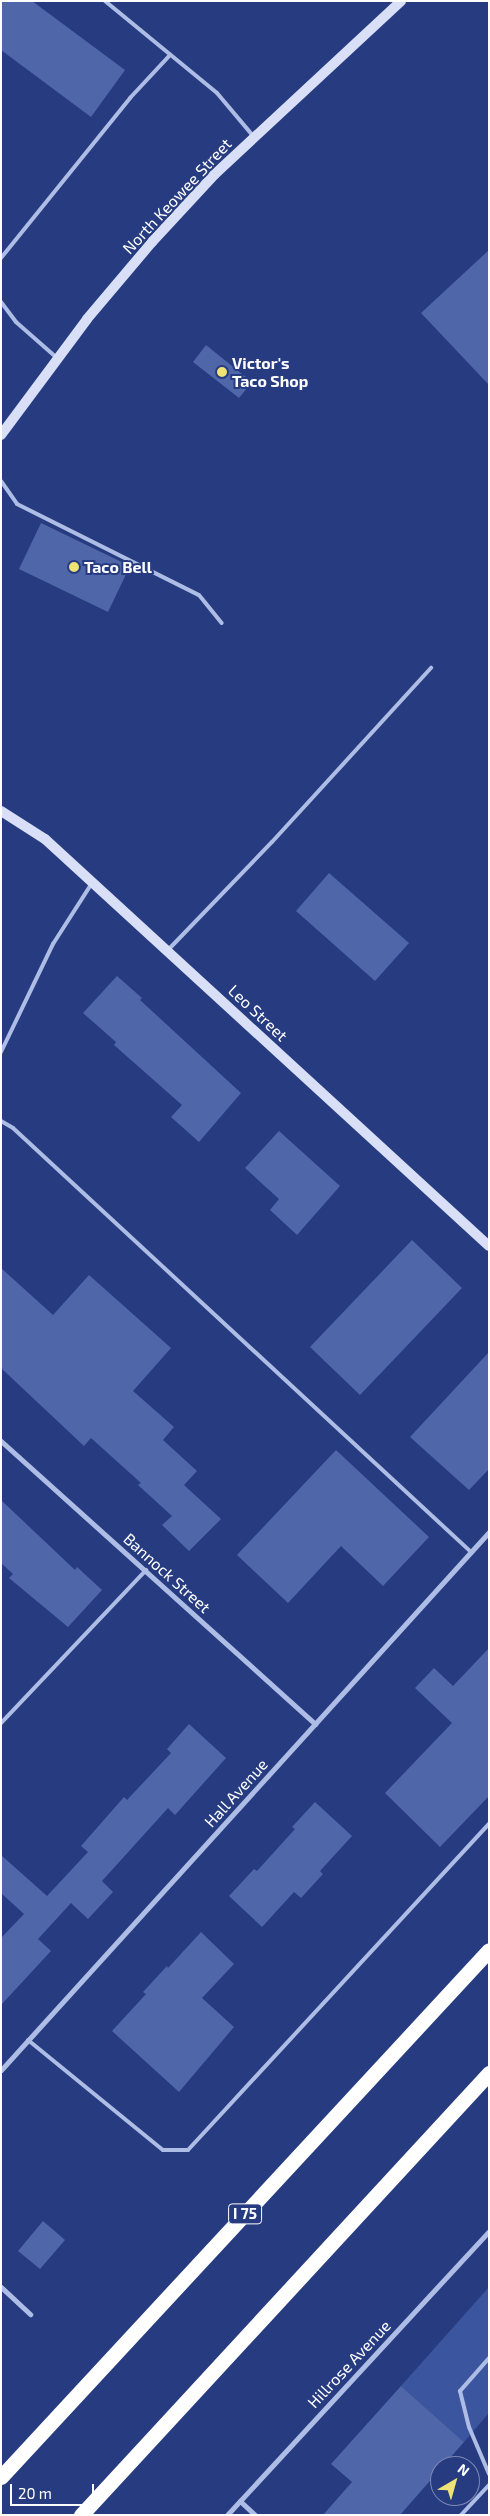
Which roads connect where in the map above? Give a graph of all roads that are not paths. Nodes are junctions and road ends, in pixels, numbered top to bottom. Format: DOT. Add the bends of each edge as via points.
graph roads {
  1 [pos="105,1"];
  2 [pos="401,1"];
  3 [pos="170,55"];
  4 [pos="254,137"];
  5 [pos="1,258"];
  6 [pos="1,302"];
  7 [pos="57,358"];
  8 [pos="1,435"];
  9 [pos="1,481"];
  10 [pos="222,623"];
  11 [pos="431,668"];
  12 [pos="1,811"];
  13 [pos="93,882"];
  14 [pos="168,951"];
  15 [pos="1,1052"];
  16 [pos="1,1121"];
  17 [pos="489,1246"];
  18 [pos="1,1441"];
  19 [pos="489,1532"];
  20 [pos="471,1552"];
  21 [pos="146,1570"];
  22 [pos="1,1723"];
  23 [pos="315,1724"];
  24 [pos="489,1824"];
  25 [pos="489,1950"];
  26 [pos="28,2040"];
  27 [pos="1,2070"];
  28 [pos="489,2073"];
  29 [pos="489,2231"];
  30 [pos="1,2287"];
  31 [pos="30,2314"];
  32 [pos="489,2358"];
  33 [pos="489,2474"];
  34 [pos="1,2477"];
  35 [pos="489,2485"];
  36 [pos="240,2501"];
  37 [pos="81,2515"];
  38 [pos="227,2515"];
  39 [pos="255,2515"];
  40 [pos="462,2515"];
  1 -- 3 [label="lane"];
  2 -- 4 [label="street, North Keowee Street"];
  3 -- 4 [label="lane" via="217,93"];
  3 -- 5 [label="lane" via="130,98"];
  4 -- 7 [label="street, North Keowee Street" via="152,242"];
  6 -- 7 [label="lane" via="16,322"];
  7 -- 8 [label="street, North Keowee Street"];
  9 -- 10 [label="lane" via="17,504 199,595"];
  11 -- 14 [label="lane"];
  12 -- 13 [label="street, Leo Street" via="45,839"];
  13 -- 14 [label="street, Leo Street"];
  13 -- 15 [label="lane" via="53,944"];
  14 -- 17 [label="street, Leo Street"];
  16 -- 20 [label="lane" via="13,1128"];
  18 -- 21 [label="street, Bannock Street"];
  19 -- 20 [label="street, Hall Avenue"];
  20 -- 23 [label="street, Hall Avenue"];
  21 -- 22 [label="lane"];
  21 -- 23 [label="street, Bannock Street"];
  23 -- 26 [label="street, Hall Avenue"];
  24 -- 26 [label="lane" via="188,2150 163,2150"];
  25 -- 34 [label="highway, I 75"];
  26 -- 27 [label="street, Hall Avenue"];
  28 -- 37 [label="highway"];
  29 -- 36 [label="street, Hillrose Avenue"];
  30 -- 31 [label="street"];
  32 -- 33 [label="lane" via="460,2391 469,2427"];
  35 -- 40 [label="lane"];
  36 -- 38 [label="street, Hillrose Avenue"];
  36 -- 39 [label="street"];
}
